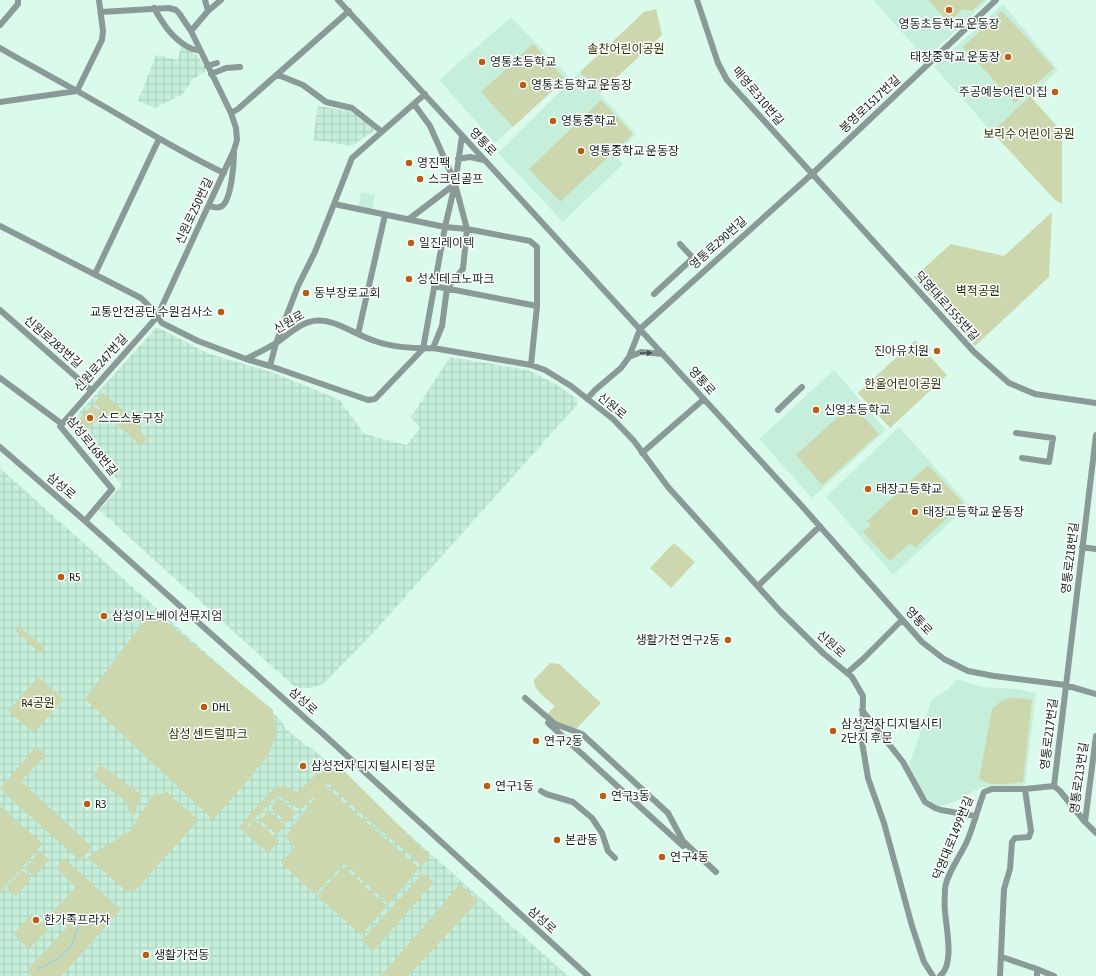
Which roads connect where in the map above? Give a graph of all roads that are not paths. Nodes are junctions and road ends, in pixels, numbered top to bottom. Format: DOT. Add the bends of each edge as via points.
graph roads {
  1 [pos="18,0"];
  2 [pos="99,0"];
  3 [pos="205,0"];
  4 [pos="221,0"];
  5 [pos="338,0"];
  6 [pos="697,0"];
  7 [pos="996,0"];
  8 [pos="154,8"];
  9 [pos="208,11"];
  10 [pos="349,11"];
  11 [pos="101,12"];
  12 [pos="0,25"];
  13 [pos="191,31"];
  14 [pos="0,48"];
  15 [pos="200,50"];
  16 [pos="217,63"];
  17 [pos="207,66"];
  18 [pos="240,67"];
  19 [pos="211,74"];
  20 [pos="278,75"];
  21 [pos="77,91"];
  22 [pos="425,94"];
  23 [pos="0,102"];
  24 [pos="414,104"];
  25 [pos="231,113"];
  26 [pos="381,131"];
  27 [pos="462,136"];
  28 [pos="159,139"];
  29 [pos="234,150"];
  30 [pos="458,159"];
  31 [pos="485,160"];
  32 [pos="224,173"];
  33 [pos="812,174"];
  34 [pos="455,182"];
  35 [pos="334,204"];
  36 [pos="209,206"];
  37 [pos="385,214"];
  38 [pos="409,219"];
  39 [pos="0,226"];
  40 [pos="445,227"];
  41 [pos="468,229"];
  42 [pos="680,244"];
  43 [pos="95,274"];
  44 [pos="434,286"];
  45 [pos="447,288"];
  46 [pos="654,294"];
  47 [pos="537,306"];
  48 [pos="0,310"];
  49 [pos="157,317"];
  50 [pos="640,329"];
  51 [pos="358,334"];
  52 [pos="276,343"];
  53 [pos="433,348"];
  54 [pos="423,349"];
  55 [pos="663,354"];
  56 [pos="629,357"];
  57 [pos="246,359"];
  58 [pos="531,364"];
  59 [pos="270,366"];
  60 [pos="0,378"];
  61 [pos="802,387"];
  62 [pos="91,390"];
  63 [pos="587,399"];
  64 [pos="704,399"];
  65 [pos="1096,403"];
  66 [pos="778,410"];
  67 [pos="62,424"];
  68 [pos="1016,433"];
  69 [pos="1096,435"];
  70 [pos="0,447"];
  71 [pos="642,452"];
  72 [pos="1022,458"];
  73 [pos="86,521"];
  74 [pos="820,526"];
  75 [pos="1082,547"];
  76 [pos="1096,549"];
  77 [pos="758,586"];
  78 [pos="902,620"];
  79 [pos="847,673"];
  80 [pos="1065,684"];
  81 [pos="1096,694"];
  82 [pos="524,699"];
  83 [pos="862,710"];
  84 [pos="1096,736"];
  85 [pos="1054,786"];
  86 [pos="1025,789"];
  87 [pos="541,791"];
  88 [pos="974,816"];
  89 [pos="1084,822"];
  90 [pos="1096,833"];
  91 [pos="614,858"];
  92 [pos="1002,957"];
  93 [pos="1037,969"];
  94 [pos="588,976"];
  95 [pos="933,976"];
  96 [pos="940,976"];
  97 [pos="1000,976"];
  98 [pos="1037,976"];
  99 [pos="1054,976"];
  1 -- 12 [label="street" via="18,4"];
  2 -- 11 [label="street"];
  3 -- 9 [label="street"];
  4 -- 9 [label="street"];
  5 -- 10 [label="street, 영통로"];
  6 -- 33 [label="street, 매영로310번길" via="718,63 727,80"];
  7 -- 33 [label="street, 봉영로1517번길"];
  8 -- 11 [label="street, 신원로250번길"];
  8 -- 13 [label="street, 신원로250번길" via="176,10"];
  8 -- 15 [label="street" via="174,37 190,48"];
  9 -- 13 [label="street"];
  10 -- 20 [label="street"];
  10 -- 22 [label="street, 영통로"];
  11 -- 21 [label="street" via="102,40"];
  13 -- 15 [label="street, 신원로250번길"];
  14 -- 21 [label="street"];
  15 -- 17 [label="street, 신원로250번길"];
  16 -- 17 [label="street"];
  17 -- 19 [label="street, 신원로250번길"];
  18 -- 19 [label="street" via="226,68"];
  19 -- 25 [label="street, 신원로250번길"];
  20 -- 25 [label="street"];
  20 -- 26 [label="street" via="303,85 326,102 352,108"];
  21 -- 23 [label="street"];
  21 -- 28 [label="street"];
  22 -- 24 [label="street"];
  22 -- 27 [label="street, 영통로"];
  24 -- 26 [label="street"];
  24 -- 34 [label="street" via="430,126"];
  25 -- 29 [label="street, 신원로250번길" via="237,140"];
  26 -- 35 [label="street" via="352,158"];
  27 -- 30 [label="street"];
  27 -- 31 [label="street, 영통로"];
  28 -- 32 [label="street"];
  28 -- 43 [label="street"];
  29 -- 32 [label="street, 신원로250번길"];
  29 -- 36 [label="street" via="229,193 222,206"];
  30 -- 31 [label="street" via="470,157"];
  30 -- 34 [label="street"];
  31 -- 50 [label="street, 영통로"];
  32 -- 36 [label="street, 신원로250번길"];
  33 -- 50 [label="street, 영통로290번길"];
  33 -- 65 [label="street, 덕영대로1555번길" via="974,352 1009,383 1035,394"];
  34 -- 38 [label="street"];
  34 -- 40 [label="street"];
  34 -- 41 [label="street"];
  35 -- 37 [label="street"];
  35 -- 52 [label="street"];
  36 -- 49 [label="street, 신원로250번길"];
  37 -- 38 [label="street"];
  37 -- 51 [label="street"];
  38 -- 40 [label="street"];
  39 -- 43 [label="street"];
  40 -- 41 [label="street"];
  40 -- 44 [label="street"];
  41 -- 45 [label="street" via="463,269"];
  41 -- 47 [label="street" via="530,241 537,247"];
  42 -- 46 [label="street" via="693,258"];
  43 -- 49 [label="street" via="140,298"];
  44 -- 45 [label="street"];
  44 -- 54 [label="street"];
  45 -- 47 [label="street"];
  45 -- 53 [label="street" via="442,326"];
  47 -- 58 [label="street"];
  48 -- 62 [label="street, 신원로283번길"];
  49 -- 57 [label="street" via="162,323 190,337"];
  49 -- 62 [label="street, 신원로247번길"];
  50 -- 55 [label="street, 영통로"];
  50 -- 56 [label="street"];
  51 -- 52 [label="street, 신원로" via="331,323 314,320 303,324"];
  51 -- 54 [label="street, 신원로" via="383,344"];
  52 -- 57 [label="street, 신원로"];
  52 -- 59 [label="street"];
  53 -- 54 [label="street, 신원로"];
  53 -- 58 [label="street, 신원로"];
  54 -- 59 [label="street" via="372,400"];
  56 -- 55 [label="street, one-way" via="641,352"];
  55 -- 64 [label="street, 영통로"];
  56 -- 63 [label="street" via="618,372 594,390"];
  57 -- 59 [label="street"];
  58 -- 63 [label="street, 신원로" via="545,370"];
  60 -- 67 [label="street, 삼성로168번길"];
  61 -- 66 [label="street"];
  62 -- 67 [label="street, 신원로247번길"];
  63 -- 71 [label="street, 신원로" via="613,419"];
  64 -- 71 [label="street"];
  64 -- 74 [label="street, 영통로"];
  67 -- 73 [label="street, 삼성로168번길" via="60,426 112,489"];
  68 -- 72 [label="street" via="1053,438 1049,462"];
  69 -- 75 [label="street, 영통로218번길"];
  70 -- 73 [label="street, 삼성로"];
  71 -- 77 [label="street, 신원로" via="668,487"];
  73 -- 94 [label="street, 삼성로"];
  74 -- 77 [label="street"];
  74 -- 78 [label="street, 영통로"];
  75 -- 76 [label="street"];
  75 -- 80 [label="street, 영통로218번길"];
  77 -- 79 [label="street, 신원로" via="780,611"];
  78 -- 79 [label="street"];
  78 -- 80 [label="street, 영통로" via="922,642 944,659 968,671"];
  79 -- 83 [label="street, 신원로" via="863,696"];
  80 -- 81 [label="street, 영통로"];
  80 -- 85 [label="street, 영통로217번길"];
  82 -- 82 [label="street" via="555,724 582,734 668,813 683,841 714,873"];
  83 -- 88 [label="street" via="903,762 925,802 941,810"];
  83 -- 95 [label="street, 신원로" via="862,742 868,778 884,823 912,926 924,962"];
  84 -- 89 [label="street, 영통로213번길"];
  85 -- 86 [label="street, 덕영대로1499번길"];
  85 -- 89 [label="street" via="1060,790"];
  86 -- 88 [label="street, 덕영대로1499번길" via="992,789 984,792"];
  86 -- 92 [label="street" via="1031,831 1029,837 1015,838 1012,842 1010,870 1004,888"];
  87 -- 91 [label="street" via="573,802 589,816 602,833 608,851"];
  88 -- 96 [label="street, 덕영대로1499번길" via="968,838 945,887 948,957 944,973"];
  89 -- 90 [label="street"];
  92 -- 93 [label="street"];
  92 -- 97 [label="street"];
  93 -- 98 [label="street"];
  93 -- 99 [label="street"];
}
